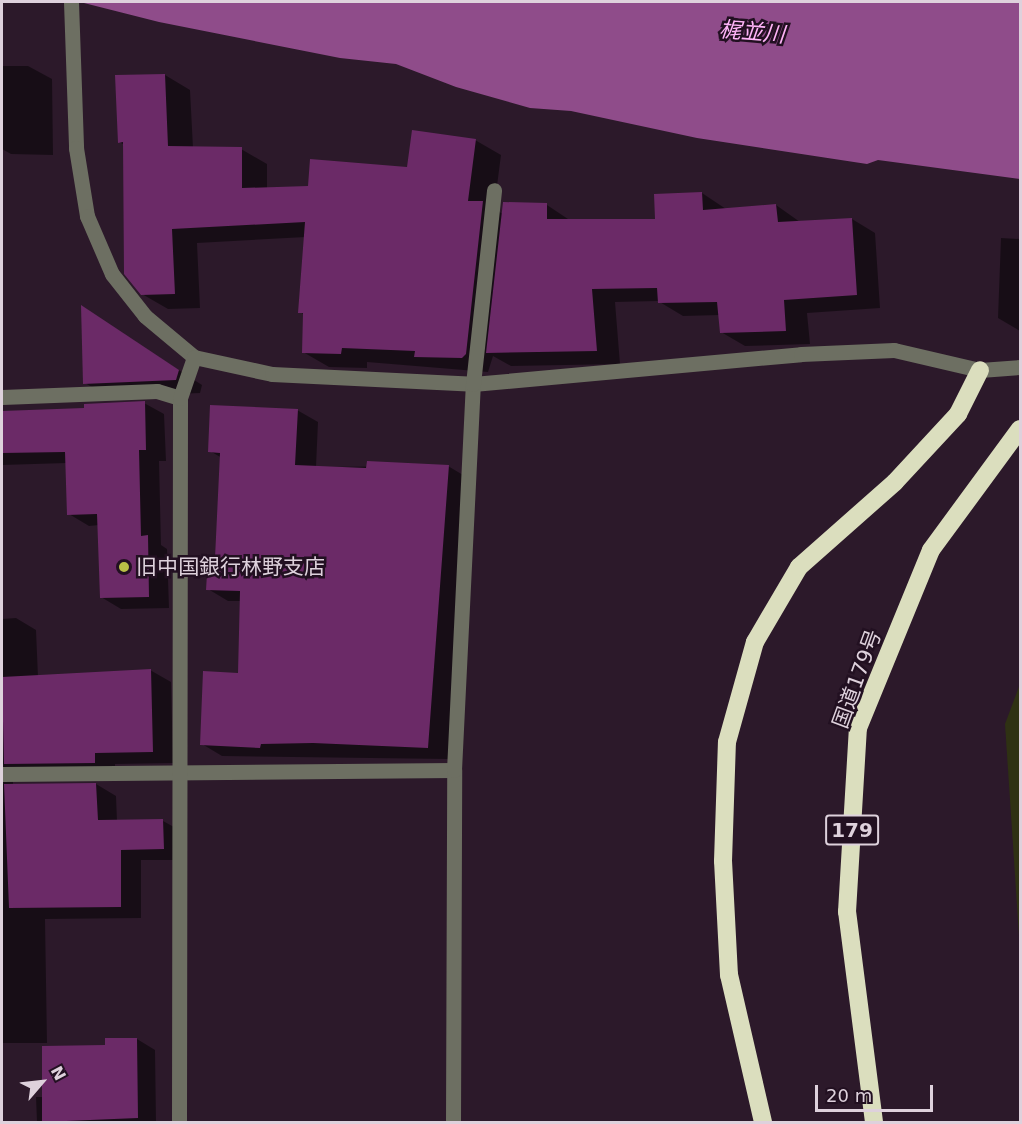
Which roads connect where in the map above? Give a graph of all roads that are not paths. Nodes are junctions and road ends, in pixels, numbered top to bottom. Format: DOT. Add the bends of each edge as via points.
graph roads {
  1 [pos="71,2"];
  2 [pos="494,190"];
  3 [pos="194,357"];
  4 [pos="1020,367"];
  5 [pos="980,370"];
  6 [pos="473,384"];
  7 [pos="2,397"];
  8 [pos="180,398"];
  9 [pos="1020,429"];
  10 [pos="454,770"];
  11 [pos="180,773"];
  12 [pos="2,774"];
  13 [pos="179,1122"];
  14 [pos="453,1122"];
  15 [pos="763,1122"];
  16 [pos="874,1122"];
  1 -- 3 [label="street" via="76,148 87,216 112,274 146,316"];
  2 -- 6 [label="street"];
  3 -- 6 [label="street" via="272,374"];
  3 -- 8 [label="street"];
  4 -- 5 [label="street"];
  5 -- 6 [label="street" via="894,350 801,354"];
  5 -- 15 [label="highway" via="958,414 895,482 800,567 754,642 727,742 723,861 729,975"];
  6 -- 10 [label="street"];
  7 -- 8 [label="street" via="157,391"];
  8 -- 11 [label="street"];
  9 -- 16 [label="highway, 国道179号 / 179" via="931,550 858,728 847,912"];
  10 -- 11 [label="street"];
  10 -- 14 [label="street"];
  11 -- 12 [label="street"];
  11 -- 13 [label="street"];
}
